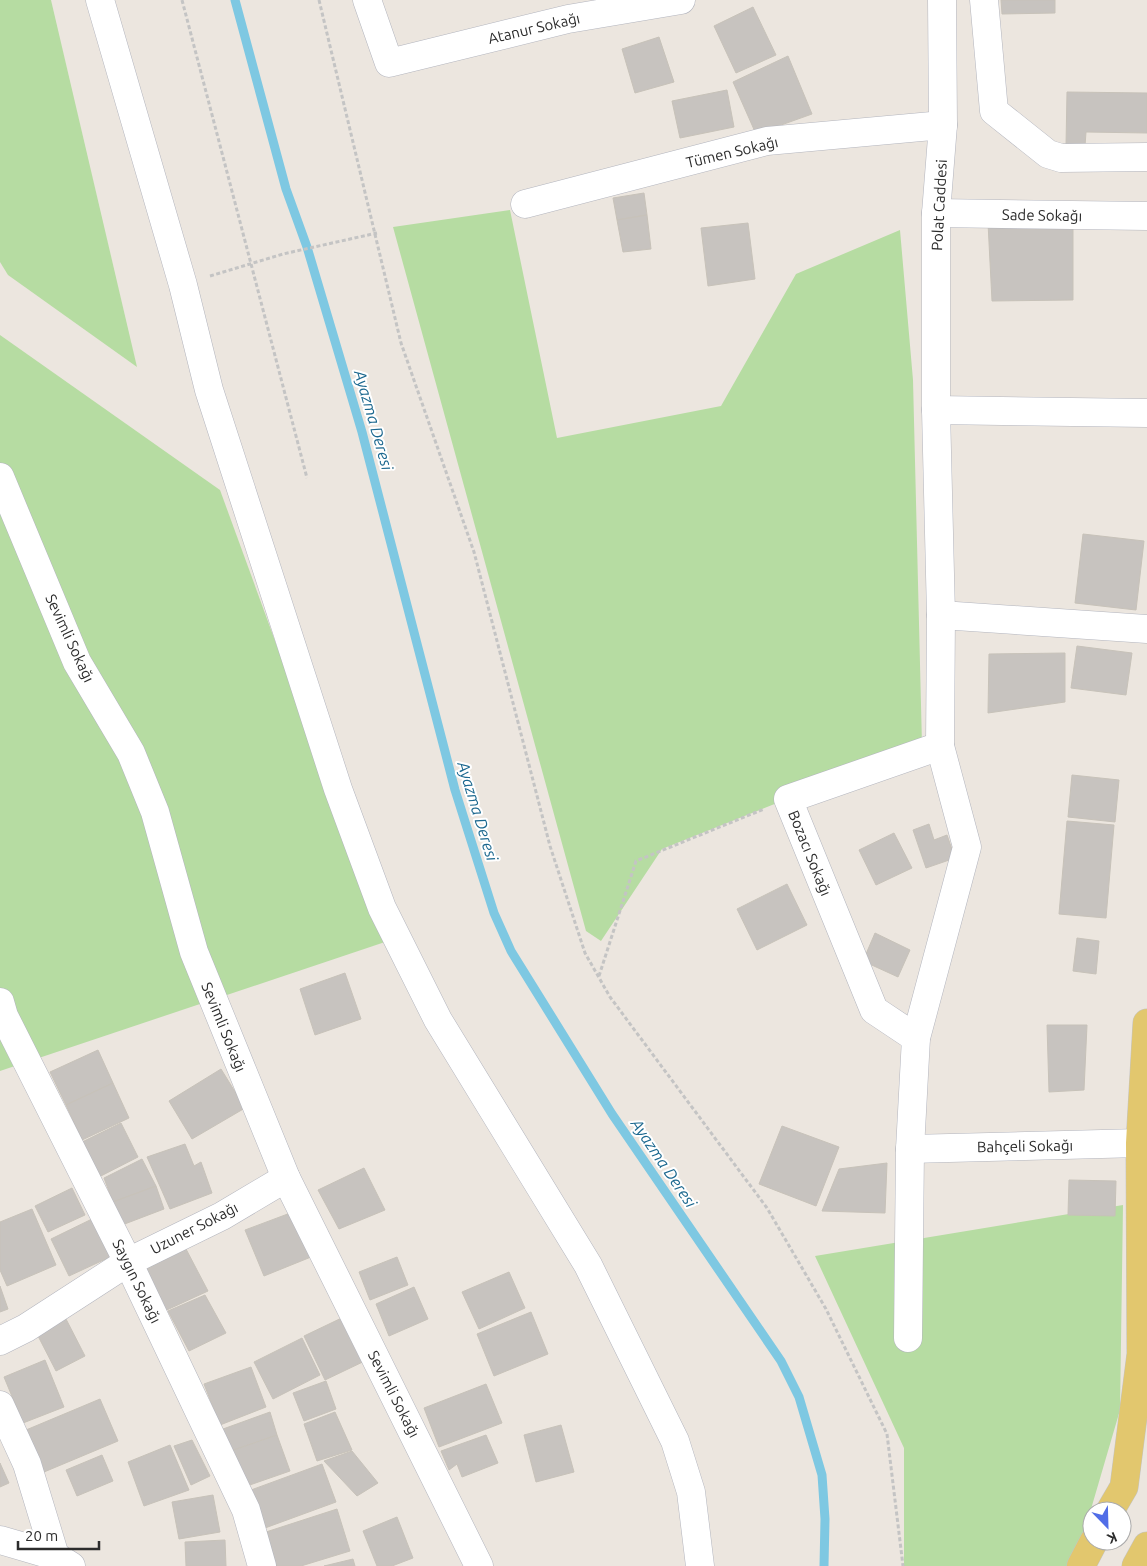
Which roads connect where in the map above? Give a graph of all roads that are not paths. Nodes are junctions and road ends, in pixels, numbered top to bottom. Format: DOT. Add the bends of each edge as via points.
graph roads {
  1 [pos="100,0"];
  2 [pos="367,0"];
  3 [pos="681,0"];
  4 [pos="942,0"];
  5 [pos="984,0"];
  6 [pos="943,125"];
  7 [pos="1147,157"];
  8 [pos="525,204"];
  9 [pos="936,213"];
  10 [pos="1147,216"];
  11 [pos="936,410"];
  12 [pos="1147,413"];
  13 [pos="0,477"];
  14 [pos="941,615"];
  15 [pos="1147,629"];
  16 [pos="940,746"];
  17 [pos="0,1002"];
  18 [pos="1147,1023"];
  19 [pos="916,1038"];
  20 [pos="1140,1143"];
  21 [pos="910,1149"];
  22 [pos="286,1178"];
  23 [pos="128,1262"];
  24 [pos="908,1338"];
  25 [pos="0,1341"];
  26 [pos="0,1405"];
  27 [pos="1116,1501"];
  28 [pos="0,1540"];
  29 [pos="1147,1546"];
  30 [pos="1088,1551"];
  31 [pos="63,1561"];
  32 [pos="262,1566"];
  33 [pos="479,1566"];
  34 [pos="700,1566"];
  35 [pos="1080,1566"];
  36 [pos="1136,1566"];
  1 -- 34 [label="street" via="183,285 209,390 338,789 382,908 438,1020 588,1265 675,1441 691,1492"];
  2 -- 3 [label="street, Atanur Sokağı" via="389,63 568,18"];
  4 -- 6 [label="street, Polat Caddesi"];
  5 -- 7 [label="street" via="994,111 1048,154 1061,158"];
  6 -- 8 [label="street, Tümen Sokağı" via="767,141"];
  6 -- 9 [label="street, Polat Caddesi"];
  9 -- 10 [label="street, Sade Sokağı"];
  9 -- 11 [label="street, Polat Caddesi"];
  11 -- 12 [label="street"];
  11 -- 14 [label="street, Polat Caddesi"];
  13 -- 22 [label="street, Sevimli Sokağı" via="77,662 131,753 155,812 194,952"];
  14 -- 15 [label="street"];
  14 -- 16 [label="street, Polat Caddesi"];
  16 -- 19 [label="street, Polat Caddesi" via="967,847"];
  16 -- 19 [label="street, Bozacı Sokağı" via="788,799 874,1010"];
  17 -- 23 [label="street, Saygın Sokağı" via="4,1016"];
  18 -- 20 [label="main road"];
  19 -- 21 [label="street, Polat Caddesi"];
  20 -- 21 [label="street, Bahçeli Sokağı"];
  20 -- 27 [label="main road" via="1141,1354 1124,1487"];
  21 -- 24 [label="street, Polat Caddesi"];
  22 -- 23 [label="street, Uzuner Sokağı" via="222,1216"];
  22 -- 33 [label="street, Sevimli Sokağı"];
  23 -- 25 [label="street, Uzuner Sokağı"];
  23 -- 32 [label="street, Saygın Sokağı" via="246,1510"];
  26 -- 31 [label="street" via="27,1464"];
  28 -- 31 [label="street"];
  29 -- 36 [label="main road"];
  30 -- 35 [label="main road"];
}
